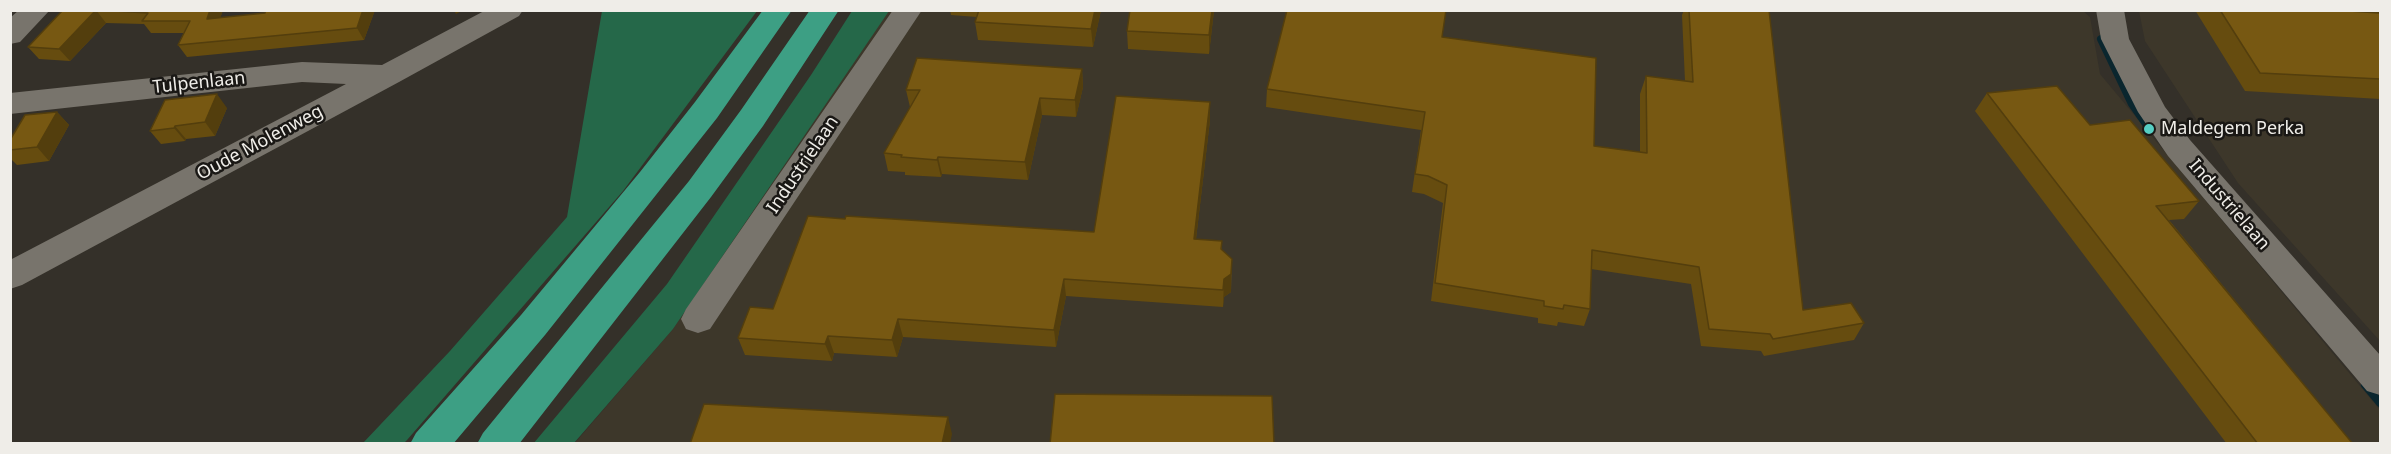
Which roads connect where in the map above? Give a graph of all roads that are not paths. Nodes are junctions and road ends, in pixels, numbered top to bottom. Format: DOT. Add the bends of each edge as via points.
graph roads {
  1 [pos="36,10"];
  2 [pos="509,10"];
  3 [pos="778,10"];
  4 [pos="825,10"];
  5 [pos="908,10"];
  6 [pos="2110,10"];
  7 [pos="10,35"];
  8 [pos="388,75"];
  9 [pos="10,104"];
  10 [pos="10,276"];
  11 [pos="698,319"];
  12 [pos="2380,380"];
  13 [pos="429,444"];
  14 [pos="496,444"];
  1 -- 7 [label="street"];
  2 -- 8 [label="street, Oude Molenweg"];
  3 -- 13 [label="highway" via="637,198"];
  4 -- 14 [label="highway" via="700,189"];
  5 -- 11 [label="street, Industrielaan"];
  6 -- 12 [label="street, Industrielaan" via="2115,39 2153,112 2179,148"];
  8 -- 9 [label="street, Tulpenlaan" via="302,72"];
  8 -- 10 [label="street, Oude Molenweg"];
}
